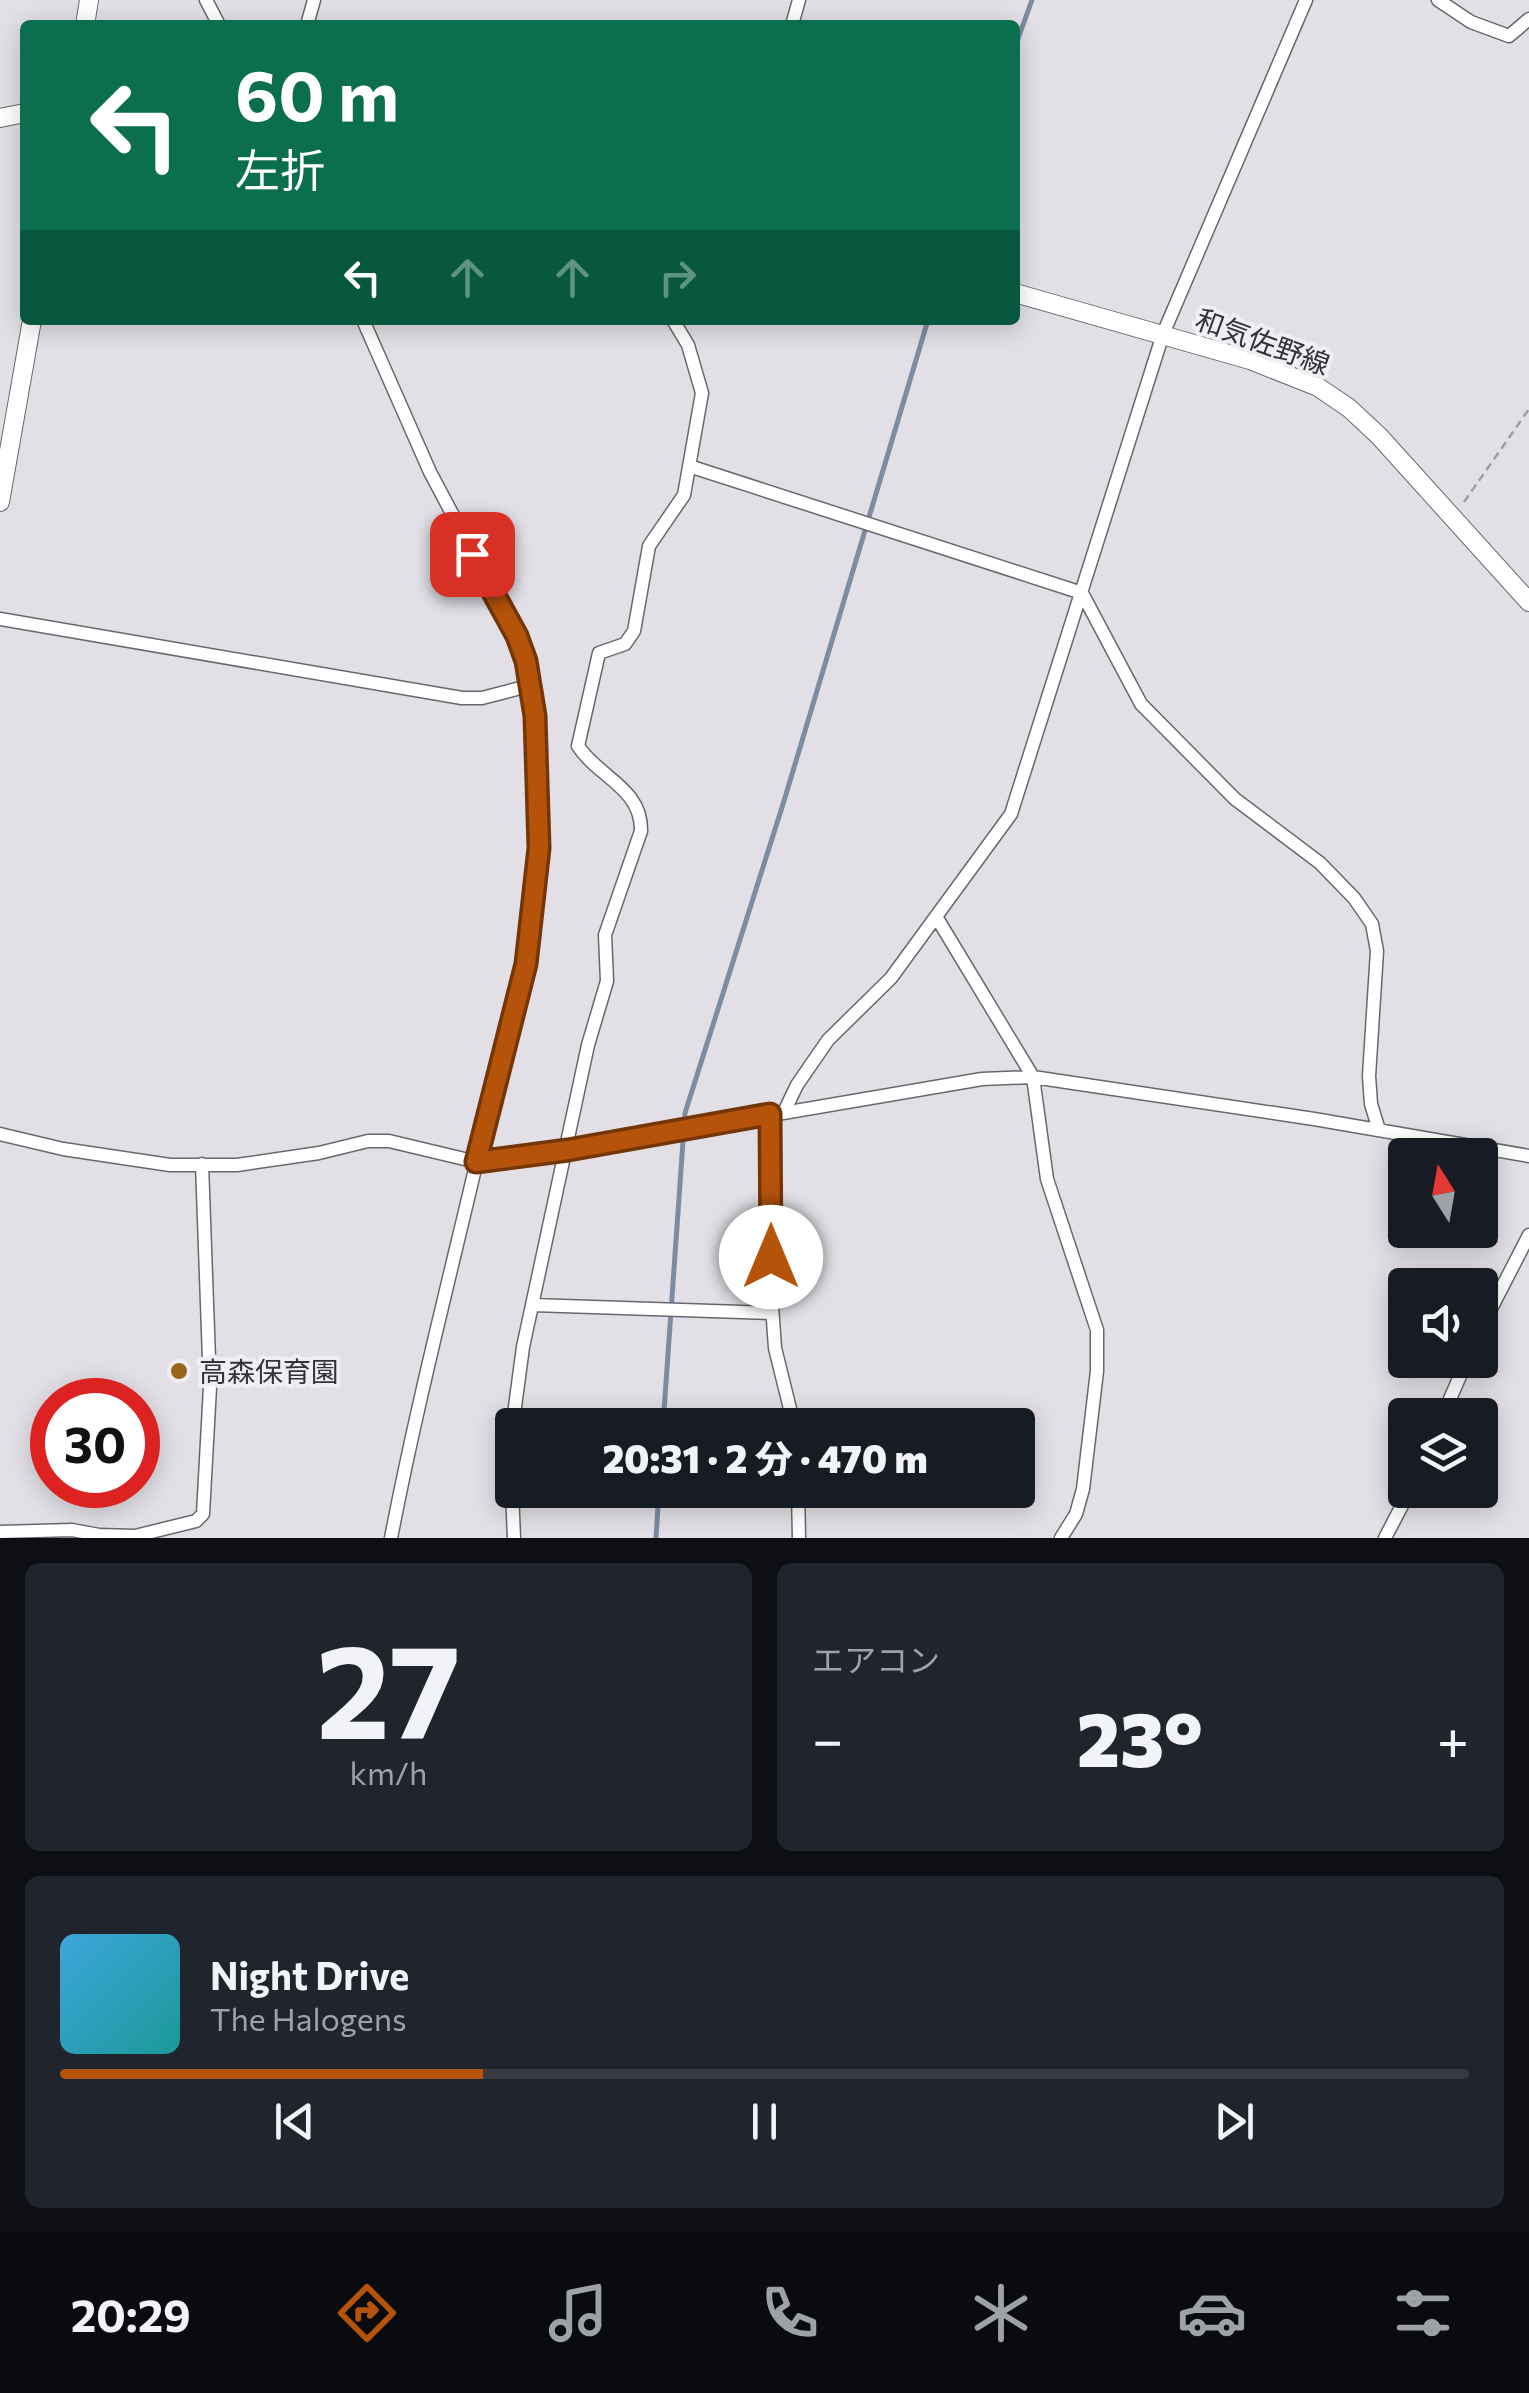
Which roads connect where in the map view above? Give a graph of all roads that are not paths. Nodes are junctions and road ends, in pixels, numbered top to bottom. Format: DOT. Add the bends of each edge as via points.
graph roads {
  1 [pos="1306,0"];
  2 [pos="1438,0"];
  3 [pos="1529,19"];
  4 [pos="1020,294"];
  5 [pos="31,325"];
  6 [pos="365,325"];
  7 [pos="677,325"];
  8 [pos="1163,334"];
  9 [pos="689,466"];
  10 [pos="0,502"];
  11 [pos="1082,593"];
  12 [pos="1529,602"];
  13 [pos="0,619"];
  14 [pos="532,686"];
  15 [pos="938,918"];
  16 [pos="1033,1077"];
  17 [pos="777,1113"];
  18 [pos="1379,1130"];
  19 [pos="0,1134"];
  20 [pos="568,1150"];
  21 [pos="1529,1156"];
  22 [pos="476,1162"];
  23 [pos="202,1164"];
  24 [pos="1529,1235"];
  25 [pos="1498,1295"];
  26 [pos="533,1305"];
  27 [pos="772,1313"];
  28 [pos="789,1408"];
  29 [pos="798,1508"];
  30 [pos="1401,1508"];
  31 [pos="0,1532"];
  32 [pos="391,1538"];
  33 [pos="514,1538"];
  34 [pos="799,1538"];
  35 [pos="1061,1538"];
  36 [pos="1386,1538"];
  1 -- 8 [label="street"];
  2 -- 3 [label="street" via="1508,36"];
  4 -- 8 [label="main road, 和気佐野線"];
  5 -- 10 [label="main road"];
  6 -- 14 [label="street" via="430,472 517,636"];
  7 -- 9 [label="street" via="702,393"];
  8 -- 11 [label="street"];
  8 -- 12 [label="main road, 和気佐野線" via="1280,370 1333,397 1378,436"];
  9 -- 11 [label="street"];
  9 -- 20 [label="street" via="679,506 649,546 634,631 625,644 599,653 578,746 638,806 642,831 605,935 606,981"];
  11 -- 15 [label="street" via="1011,814"];
  11 -- 18 [label="street" via="1141,704 1235,800 1320,863 1372,924 1377,951 1369,1076"];
  13 -- 14 [label="street" via="462,698"];
  14 -- 22 [label="street" via="539,848 531,941"];
  15 -- 16 [label="street"];
  15 -- 17 [label="street" via="891,978 828,1040"];
  16 -- 17 [label="street"];
  16 -- 18 [label="street"];
  16 -- 35 [label="street" via="1047,1179 1098,1345 1083,1489"];
  17 -- 20 [label="street"];
  17 -- 27 [label="street"];
  18 -- 21 [label="street"];
  19 -- 23 [label="street" via="170,1165"];
  20 -- 22 [label="street"];
  20 -- 26 [label="street"];
  22 -- 23 [label="street" via="368,1141 236,1165"];
  22 -- 32 [label="street"];
  23 -- 31 [label="street" via="210,1387 203,1514 196,1522 135,1536"];
  24 -- 25 [label="street"];
  26 -- 27 [label="street"];
  26 -- 33 [label="street" via="510,1444"];
  27 -- 28 [label="street"];
  29 -- 34 [label="street"];
  30 -- 36 [label="street"];
}
